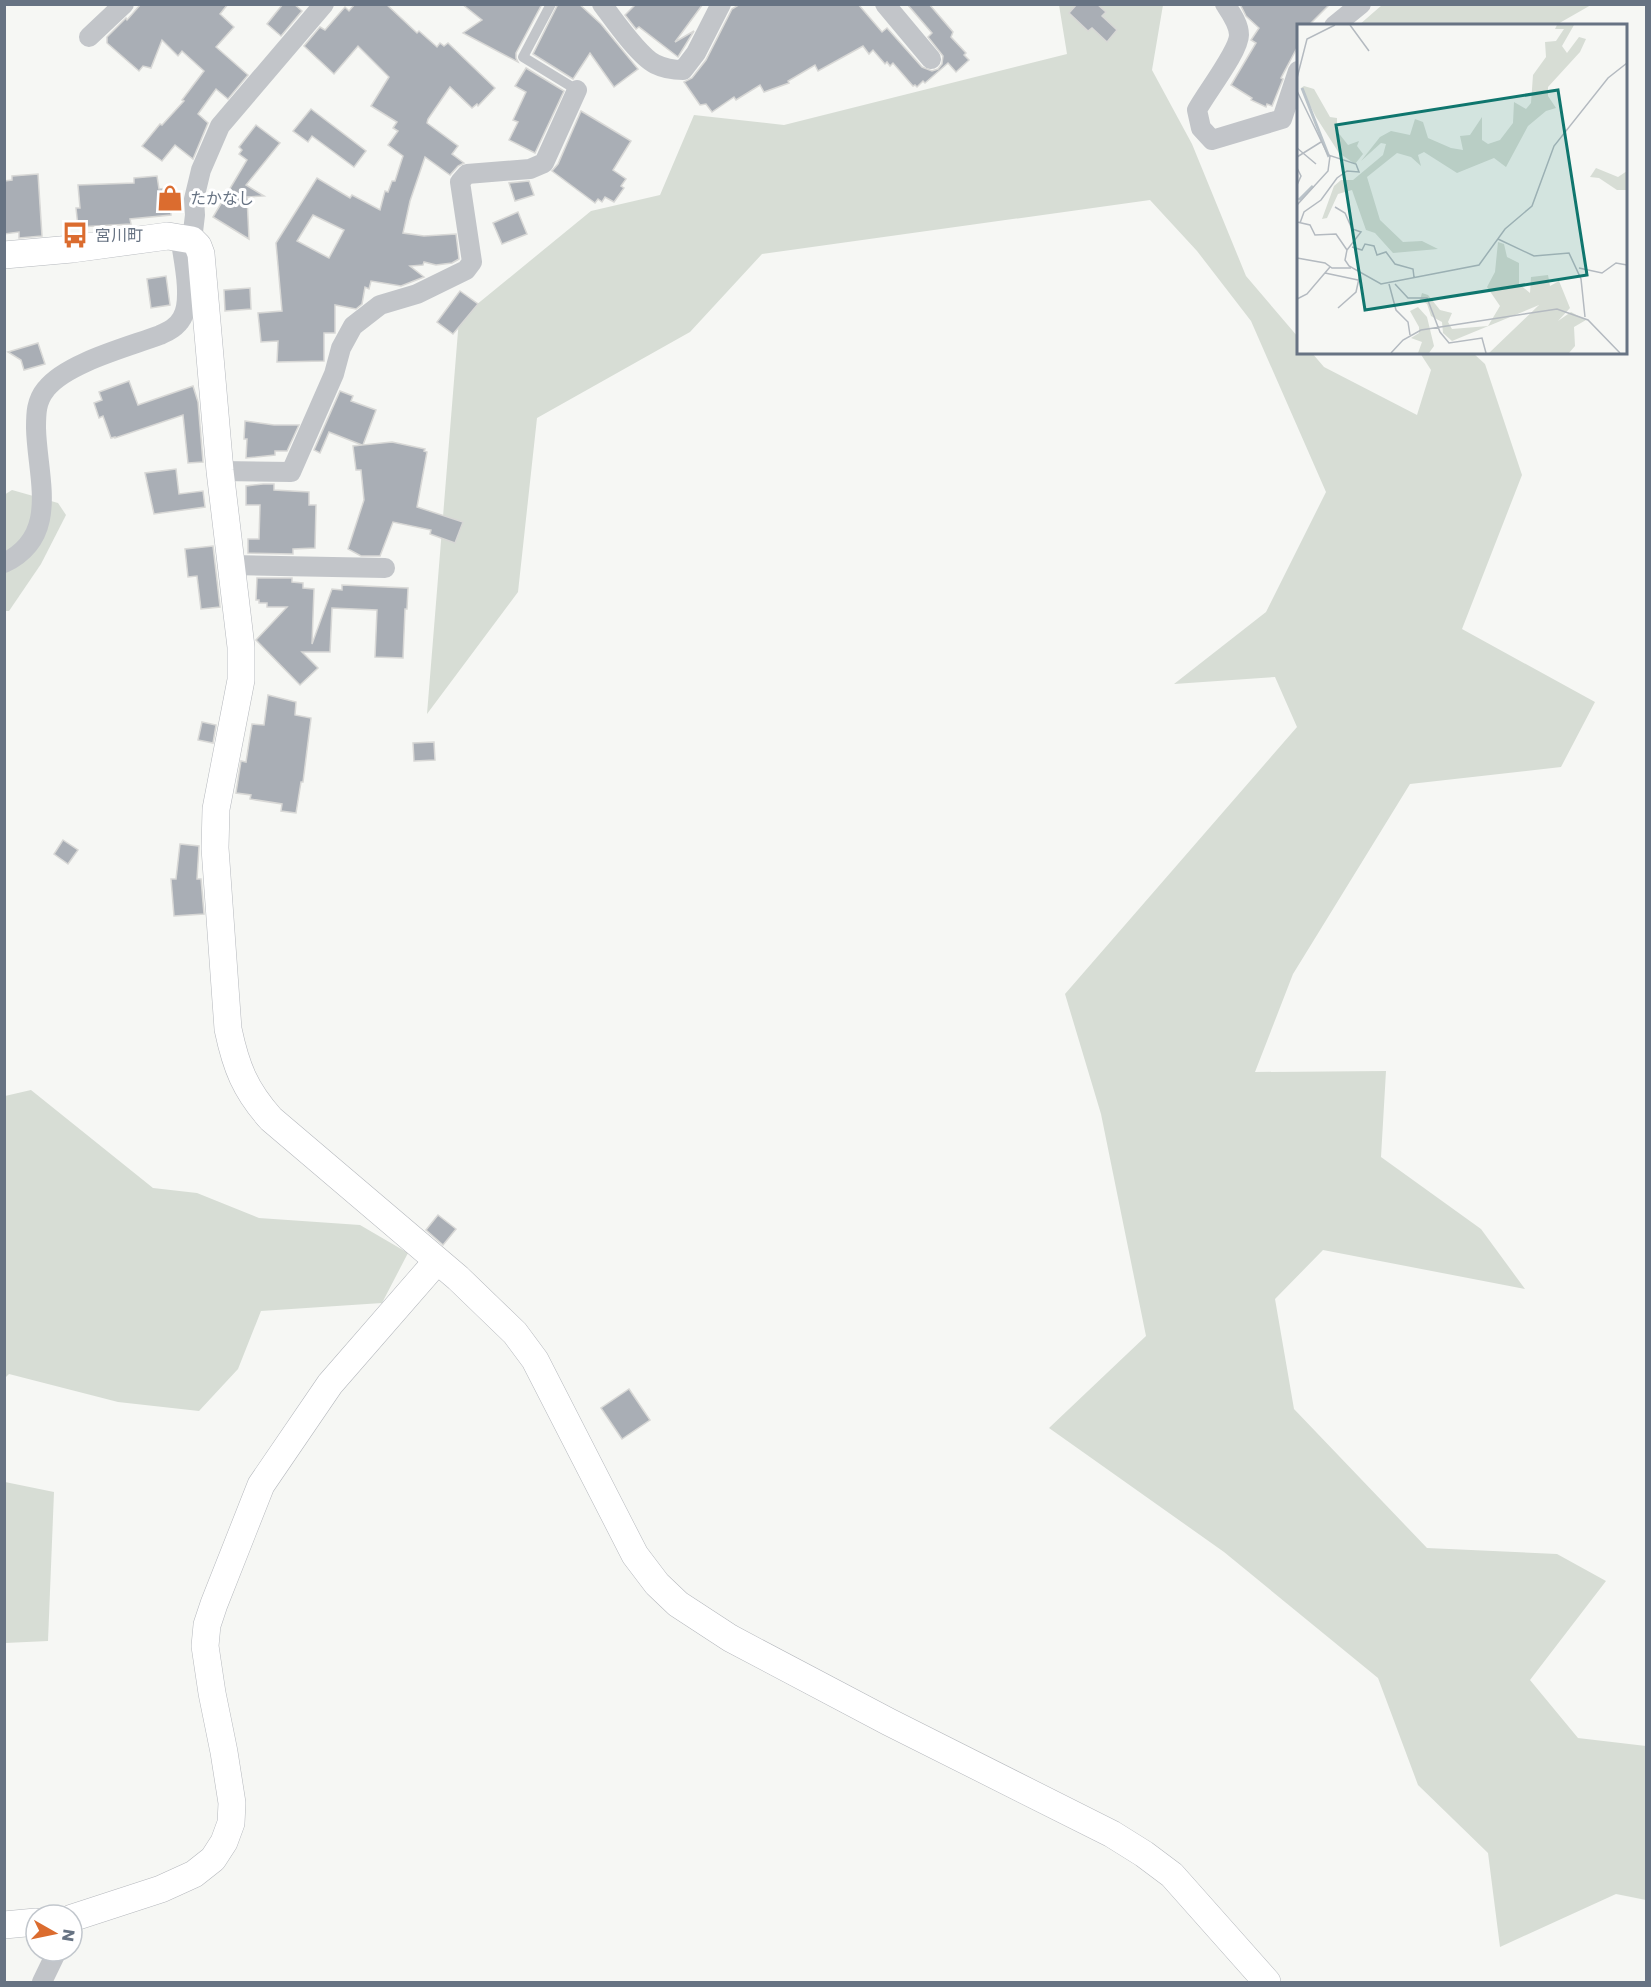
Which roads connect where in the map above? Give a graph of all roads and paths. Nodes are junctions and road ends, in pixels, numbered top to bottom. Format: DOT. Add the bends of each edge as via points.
graph roads {
  1 [pos="123,4"];
  2 [pos="551,4"];
  3 [pos="602,4"];
  4 [pos="721,4"];
  5 [pos="885,4"];
  6 [pos="1225,4"];
  7 [pos="1361,4"];
  8 [pos="322,5"];
  9 [pos="1337,24"];
  10 [pos="89,37"];
  11 [pos="931,59"];
  12 [pos="1297,77"];
  13 [pos="577,90"];
  14 [pos="186,238"];
  15 [pos="4,255"];
  16 [pos="220,471"];
  17 [pos="4,563"];
  18 [pos="231,565"];
  19 [pos="385,568"];
  20 [pos="437,1262"];
  21 [pos="84,1914"];
  22 [pos="24,1923"];
  23 [pos="4,1925"];
  24 [pos="51,1963"];
  25 [pos="42,1983"];
  26 [pos="1267,1983"];
  1 -- 10 [label="street"];
  2 -- 13 [label="lane" via="523,57"];
  3 -- 4 [label="street" via="653,64 670,70 683,70"];
  5 -- 11 [label="street"];
  6 -- 12 [label="street" via="1236,21 1239,35 1235,50 1197,110 1201,128 1212,140 1282,118"];
  7 -- 9 [label="street"];
  8 -- 14 [label="street" via="220,126 201,170 194,199 195,215"];
  13 -- 16 [label="street" via="544,163 530,169 466,174 460,182 472,262 466,270 417,294 380,305 354,326 341,348 334,374 291,472"];
  14 -- 15 [label="street" via="168,236"];
  14 -- 16 [label="street" via="198,246 201,254"];
  14 -- 17 [label="street" via="186,305 184,316 174,328 61,374 45,390 36,408 40,523 29,544"];
  16 -- 18 [label="street"];
  18 -- 19 [label="street"];
  18 -- 20 [label="street" via="241,680 216,809 215,848 233,1053 253,1100 271,1119"];
  20 -- 21 [label="street" via="330,1384 261,1485 214,1604 205,1646 232,1803 231,1823 224,1842 213,1859 194,1874"];
  20 -- 26 [label="street" via="515,1333 535,1360 636,1555 678,1604 750,1648 1144,1854 1172,1875"];
  22 -- 23 [label="street"];
  24 -- 25 [label="street"];
}
